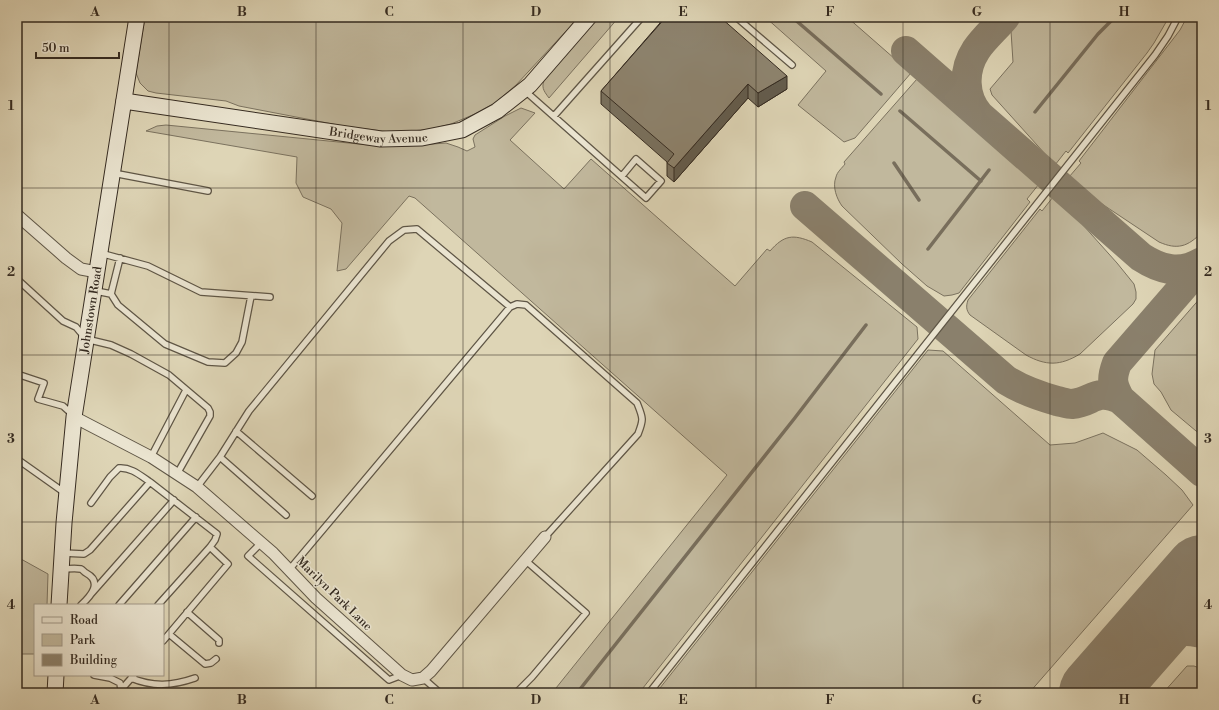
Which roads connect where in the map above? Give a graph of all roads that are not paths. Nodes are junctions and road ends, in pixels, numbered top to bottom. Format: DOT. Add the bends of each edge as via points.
graph roads {
  1 [pos="137,17"];
  2 [pos="589,17"];
  3 [pos="642,17"];
  4 [pos="736,17"];
  5 [pos="1178,17"];
  6 [pos="792,66"];
  7 [pos="524,90"];
  8 [pos="124,101"];
  9 [pos="554,116"];
  10 [pos="112,173"];
  11 [pos="622,176"];
  12 [pos="208,191"];
  13 [pos="17,215"];
  14 [pos="100,253"];
  15 [pos="120,258"];
  16 [pos="97,272"];
  17 [pos="17,279"];
  18 [pos="94,291"];
  19 [pos="111,294"];
  20 [pos="251,296"];
  21 [pos="270,297"];
  22 [pos="510,306"];
  23 [pos="86,339"];
  24 [pos="17,374"];
  25 [pos="186,390"];
  26 [pos="74,417"];
  27 [pos="236,431"];
  28 [pos="151,457"];
  29 [pos="220,457"];
  30 [pos="17,459"];
  31 [pos="177,474"];
  32 [pos="150,482"];
  33 [pos="197,487"];
  34 [pos="67,494"];
  35 [pos="312,496"];
  36 [pos="174,500"];
  37 [pos="90,503"];
  38 [pos="286,515"];
  39 [pos="196,517"];
  40 [pos="545,537"];
  41 [pos="261,543"];
  42 [pos="210,547"];
  43 [pos="62,553"];
  44 [pos="525,560"];
  45 [pos="62,569"];
  46 [pos="290,570"];
  47 [pos="91,594"];
  48 [pos="59,604"];
  49 [pos="82,604"];
  50 [pos="121,604"];
  51 [pos="159,604"];
  52 [pos="187,612"];
  53 [pos="169,634"];
  54 [pos="164,640"];
  55 [pos="220,643"];
  56 [pos="216,659"];
  57 [pos="402,675"];
  58 [pos="56,676"];
  59 [pos="100,676"];
  60 [pos="132,677"];
  61 [pos="194,678"];
  62 [pos="423,678"];
  63 [pos="120,691"];
  64 [pos="55,693"];
  65 [pos="440,693"];
  66 [pos="516,693"];
  67 [pos="649,693"];
  1 -- 8 [label="main road, Johnstown Road"];
  2 -- 7 [label="main road, Bridgeway Avenue"];
  3 -- 9 [label="lane"];
  4 -- 6 [label="lane"];
  5 -- 67 [label="lane" via="1154,55"];
  7 -- 8 [label="main road, Bridgeway Avenue" via="497,111 462,130 422,138 381,139"];
  7 -- 9 [label="lane"];
  8 -- 10 [label="main road, Johnstown Road"];
  9 -- 11 [label="lane"];
  10 -- 12 [label="lane"];
  10 -- 14 [label="main road, Johnstown Road"];
  11 -- 11 [label="lane" via="646,198 661,181 636,159"];
  13 -- 16 [label="street" via="66,258 81,268"];
  14 -- 15 [label="lane"];
  14 -- 16 [label="main road, Johnstown Road"];
  15 -- 19 [label="lane"];
  15 -- 20 [label="lane" via="148,266 201,292"];
  16 -- 18 [label="main road, Johnstown Road"];
  17 -- 23 [label="lane" via="63,321 76,327"];
  18 -- 19 [label="lane"];
  18 -- 23 [label="main road, Johnstown Road"];
  19 -- 20 [label="lane" via="118,305 165,344 208,362 225,363 236,353 242,342"];
  20 -- 21 [label="lane"];
  22 -- 27 [label="lane" via="417,228 404,230 389,241 249,411"];
  22 -- 40 [label="lane" via="526,305 637,403 643,422 638,434"];
  22 -- 46 [label="lane"];
  23 -- 25 [label="lane" via="111,345 131,354 169,376"];
  23 -- 26 [label="main road, Johnstown Road"];
  24 -- 26 [label="lane" via="44,383 38,399 63,406"];
  25 -- 28 [label="lane"];
  25 -- 31 [label="lane" via="208,408 210,416"];
  26 -- 28 [label="street, Marilyn Park Lane"];
  26 -- 34 [label="main road, Johnstown Road"];
  27 -- 29 [label="lane"];
  27 -- 35 [label="lane"];
  28 -- 31 [label="street, Marilyn Park Lane"];
  29 -- 33 [label="lane"];
  29 -- 38 [label="lane"];
  30 -- 34 [label="lane"];
  31 -- 33 [label="street, Marilyn Park Lane"];
  32 -- 36 [label="lane"];
  32 -- 37 [label="lane" via="132,470 119,468"];
  32 -- 43 [label="lane" via="90,550 84,554"];
  33 -- 41 [label="street, Marilyn Park Lane"];
  34 -- 43 [label="main road, Johnstown Road"];
  36 -- 39 [label="lane"];
  36 -- 47 [label="lane"];
  39 -- 42 [label="lane" via="217,534"];
  39 -- 50 [label="lane"];
  40 -- 44 [label="street"];
  41 -- 46 [label="street, Marilyn Park Lane"];
  41 -- 57 [label="lane" via="248,556 389,680"];
  42 -- 51 [label="lane"];
  42 -- 52 [label="lane" via="228,564"];
  43 -- 45 [label="main road, Johnstown Road"];
  44 -- 62 [label="street"];
  44 -- 66 [label="lane" via="586,614"];
  45 -- 47 [label="lane" via="80,569 91,575 95,586"];
  45 -- 48 [label="main road, Johnstown Road"];
  46 -- 57 [label="street, Marilyn Park Lane" via="316,598"];
  47 -- 49 [label="lane"];
  52 -- 53 [label="lane"];
  52 -- 55 [label="lane"];
  53 -- 54 [label="lane"];
  53 -- 56 [label="lane" via="204,664 212,664"];
  57 -- 62 [label="street" via="412,680"];
  58 -- 64 [label="main road"];
  59 -- 63 [label="lane" via="120,683"];
  60 -- 61 [label="lane" via="144,684 158,685"];
  60 -- 63 [label="lane"];
  62 -- 65 [label="lane"];
}
